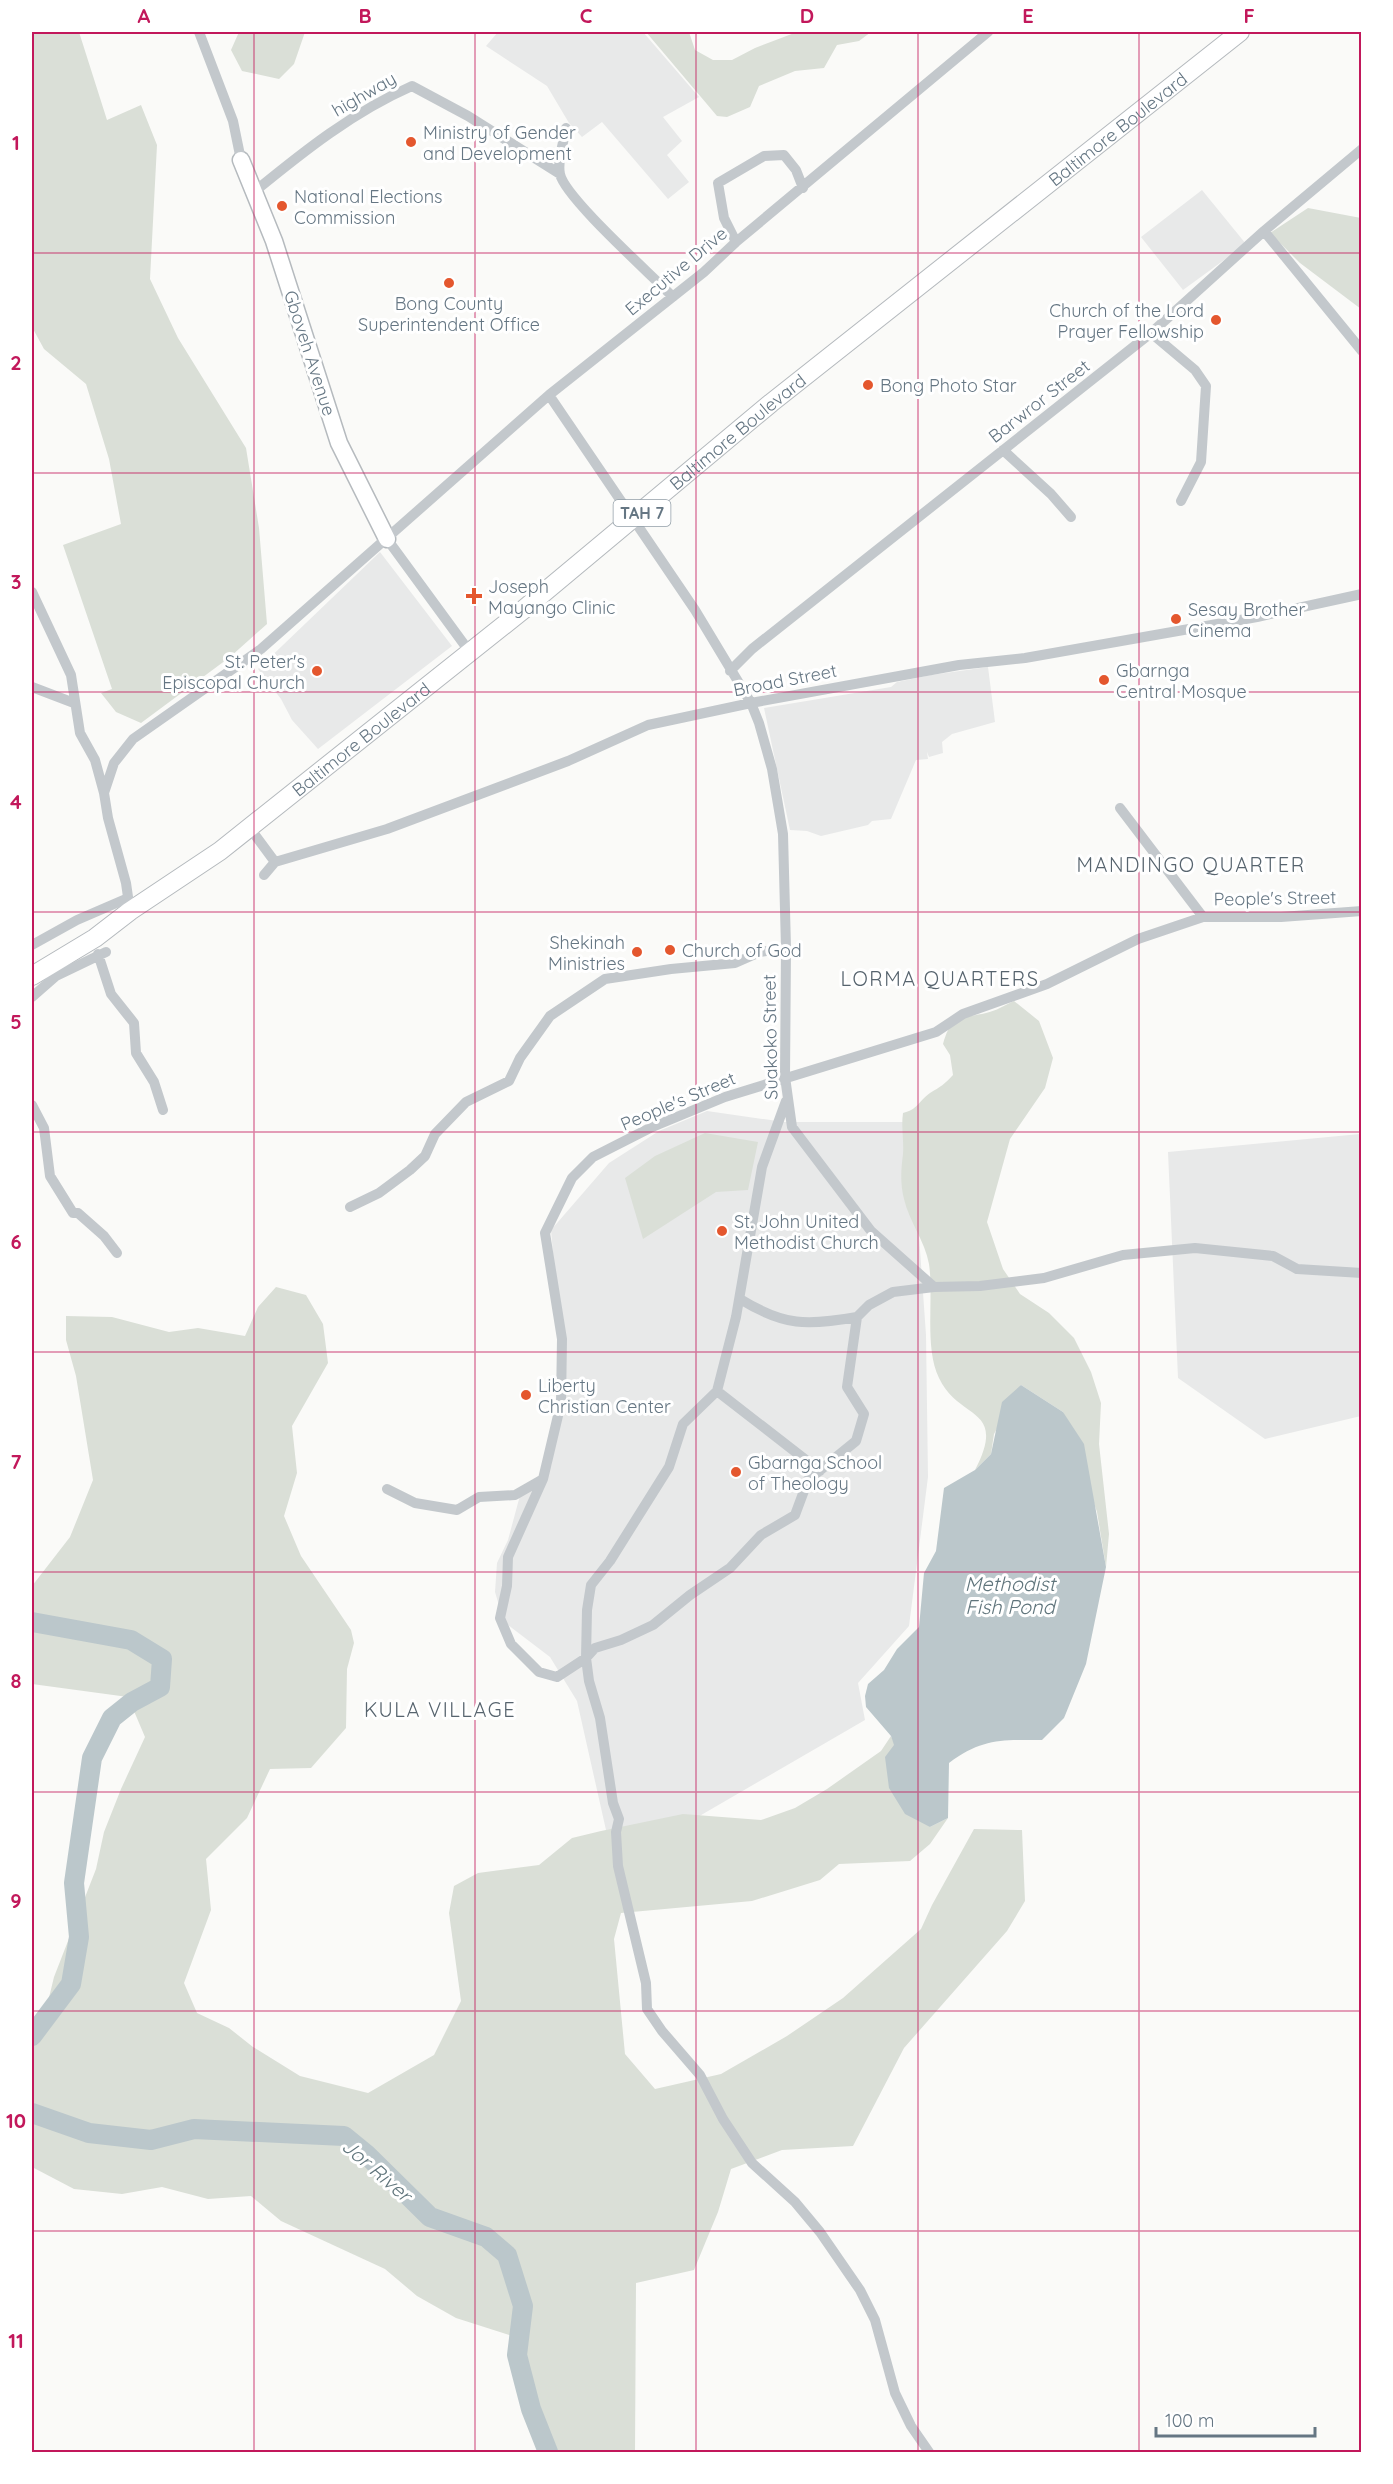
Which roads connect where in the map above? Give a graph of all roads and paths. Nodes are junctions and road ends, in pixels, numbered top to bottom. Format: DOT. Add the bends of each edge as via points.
graph roads {
  1 [pos="199,32"];
  2 [pos="988,32"];
  3 [pos="1240,32"];
  4 [pos="566,128"];
  5 [pos="1362,149"];
  6 [pos="241,160"];
  7 [pos="560,174"];
  8 [pos="802,188"];
  9 [pos="254,192"];
  10 [pos="1264,231"];
  11 [pos="736,242"];
  12 [pos="673,297"];
  13 [pos="1151,333"];
  14 [pos="1362,351"];
  15 [pos="549,395"];
  16 [pos="1003,450"];
  17 [pos="1181,501"];
  18 [pos="1071,517"];
  19 [pos="632,520"];
  20 [pos="387,539"];
  21 [pos="32,592"];
  22 [pos="1362,594"];
  23 [pos="469,651"];
  24 [pos="730,671"];
  25 [pos="32,687"];
  26 [pos="74,703"];
  27 [pos="751,703"];
  28 [pos="104,793"];
  29 [pos="1120,808"];
  30 [pos="249,828"];
  31 [pos="275,862"];
  32 [pos="264,875"];
  33 [pos="129,904"];
  34 [pos="1362,911"];
  35 [pos="1203,917"];
  36 [pos="32,945"];
  37 [pos="786,948"];
  38 [pos="32,976"];
  39 [pos="32,997"];
  40 [pos="785,1077"];
  41 [pos="786,1101"];
  42 [pos="32,1105"];
  43 [pos="163,1110"];
  44 [pos="350,1207"];
  45 [pos="117,1253"];
  46 [pos="1362,1272"];
  47 [pos="934,1287"];
  48 [pos="740,1299"];
  49 [pos="857,1317"];
  50 [pos="717,1391"];
  51 [pos="820,1471"];
  52 [pos="543,1479"];
  53 [pos="387,1489"];
  54 [pos="586,1658"];
  55 [pos="929,2452"];
  1 -- 6 [label="street, Gboveh Avenue" via="233,121"];
  2 -- 8 [label="street, Executive Drive"];
  3 -- 19 [label="highway, Baltimore Boulevard / TAH 7" via="771,403"];
  4 -- 7 [label="street"];
  5 -- 10 [label="street, Barwror Street"];
  6 -- 9 [label="main road, Gboveh Avenue"];
  7 -- 9 [label="street, highway" via="412,86 385,98 316,141"];
  7 -- 12 [label="street, highway" via="570,192 610,236"];
  8 -- 11 [label="street, Executive Drive"];
  8 -- 11 [label="street" via="796,170 784,155 764,156 718,183 724,218"];
  9 -- 20 [label="main road, Gboveh Avenue" via="274,241 339,443"];
  10 -- 13 [label="street, Barwror Street"];
  10 -- 14 [label="street"];
  11 -- 12 [label="street, Executive Drive"];
  12 -- 15 [label="street, Executive Drive"];
  13 -- 16 [label="street, Barwror Street"];
  13 -- 17 [label="street" via="1196,370 1206,386 1201,462"];
  15 -- 19 [label="street, Suakoko Street"];
  15 -- 20 [label="street, Executive Drive"];
  16 -- 18 [label="street"];
  16 -- 24 [label="street, Barwror Street" via="752,649"];
  19 -- 23 [label="highway, Baltimore Boulevard / TAH 7"];
  19 -- 24 [label="street, Suakoko Street" via="695,610"];
  20 -- 23 [label="street, Gboveh Avenue"];
  20 -- 28 [label="street, Executive Drive" via="261,649 133,740 114,764"];
  21 -- 26 [label="street" via="71,675"];
  22 -- 27 [label="street, Broad Street" via="1257,617"];
  23 -- 30 [label="highway, Baltimore Boulevard / TAH 7"];
  24 -- 27 [label="street, Suakoko Street"];
  25 -- 26 [label="street"];
  26 -- 28 [label="street" via="80,733 95,760"];
  27 -- 31 [label="street, Broad Street" via="648,725 568,761 387,829"];
  27 -- 37 [label="street, Suakoko Street" via="772,769 783,834"];
  28 -- 33 [label="street"];
  29 -- 35 [label="street"];
  30 -- 31 [label="street"];
  30 -- 33 [label="highway, Baltimore Boulevard / TAH 7" via="220,851"];
  31 -- 32 [label="street"];
  33 -- 36 [label="street" via="77,920"];
  33 -- 38 [label="highway, Baltimore Boulevard / TAH 7" via="95,938"];
  34 -- 35 [label="street, People's Street"];
  35 -- 40 [label="street, People's Street" via="1138,939 1047,984 963,1014 936,1032"];
  37 -- 40 [label="street, Suakoko Street"];
  37 -- 44 [label="street" via="760,952 735,963 605,980 550,1016 520,1058 509,1082 466,1102 435,1134 424,1156 410,1170 379,1193"];
  39 -- 43 [label="street" via="56,976 102,953 111,994 134,1023 136,1053 154,1083"];
  40 -- 41 [label="street, Suakoko Street"];
  40 -- 52 [label="street, People's Street" via="650,1128 593,1157 572,1178 545,1233 562,1340 561,1402"];
  41 -- 47 [label="street, Suakoko Street" via="792,1127 827,1176 871,1231"];
  41 -- 48 [label="street" via="762,1167"];
  42 -- 45 [label="street" via="44,1128 50,1176 56,1190 73,1213 104,1236"];
  46 -- 47 [label="street" via="1297,1269 1274,1256 1195,1248 1123,1255 1044,1278"];
  47 -- 49 [label="street" via="893,1292 869,1305"];
  48 -- 49 [label="street" via="799,1323 819,1324"];
  48 -- 50 [label="street"];
  49 -- 51 [label="street, People's Street" via="847,1387 864,1414 856,1441"];
  50 -- 51 [label="street"];
  50 -- 54 [label="street" via="683,1424 669,1467 591,1586"];
  51 -- 54 [label="street, People's Street" via="808,1480 795,1515 760,1535 730,1568 654,1625 595,1648"];
  52 -- 53 [label="street" via="515,1495 479,1497 456,1510 415,1503"];
  52 -- 54 [label="street, People's Street" via="508,1557 500,1618 511,1644 539,1672 557,1677"];
  54 -- 55 [label="street" via="619,1819 618,1866 645,1983 647,2009 700,2075 752,2163 795,2202 860,2290 875,2320 895,2393"];
}
